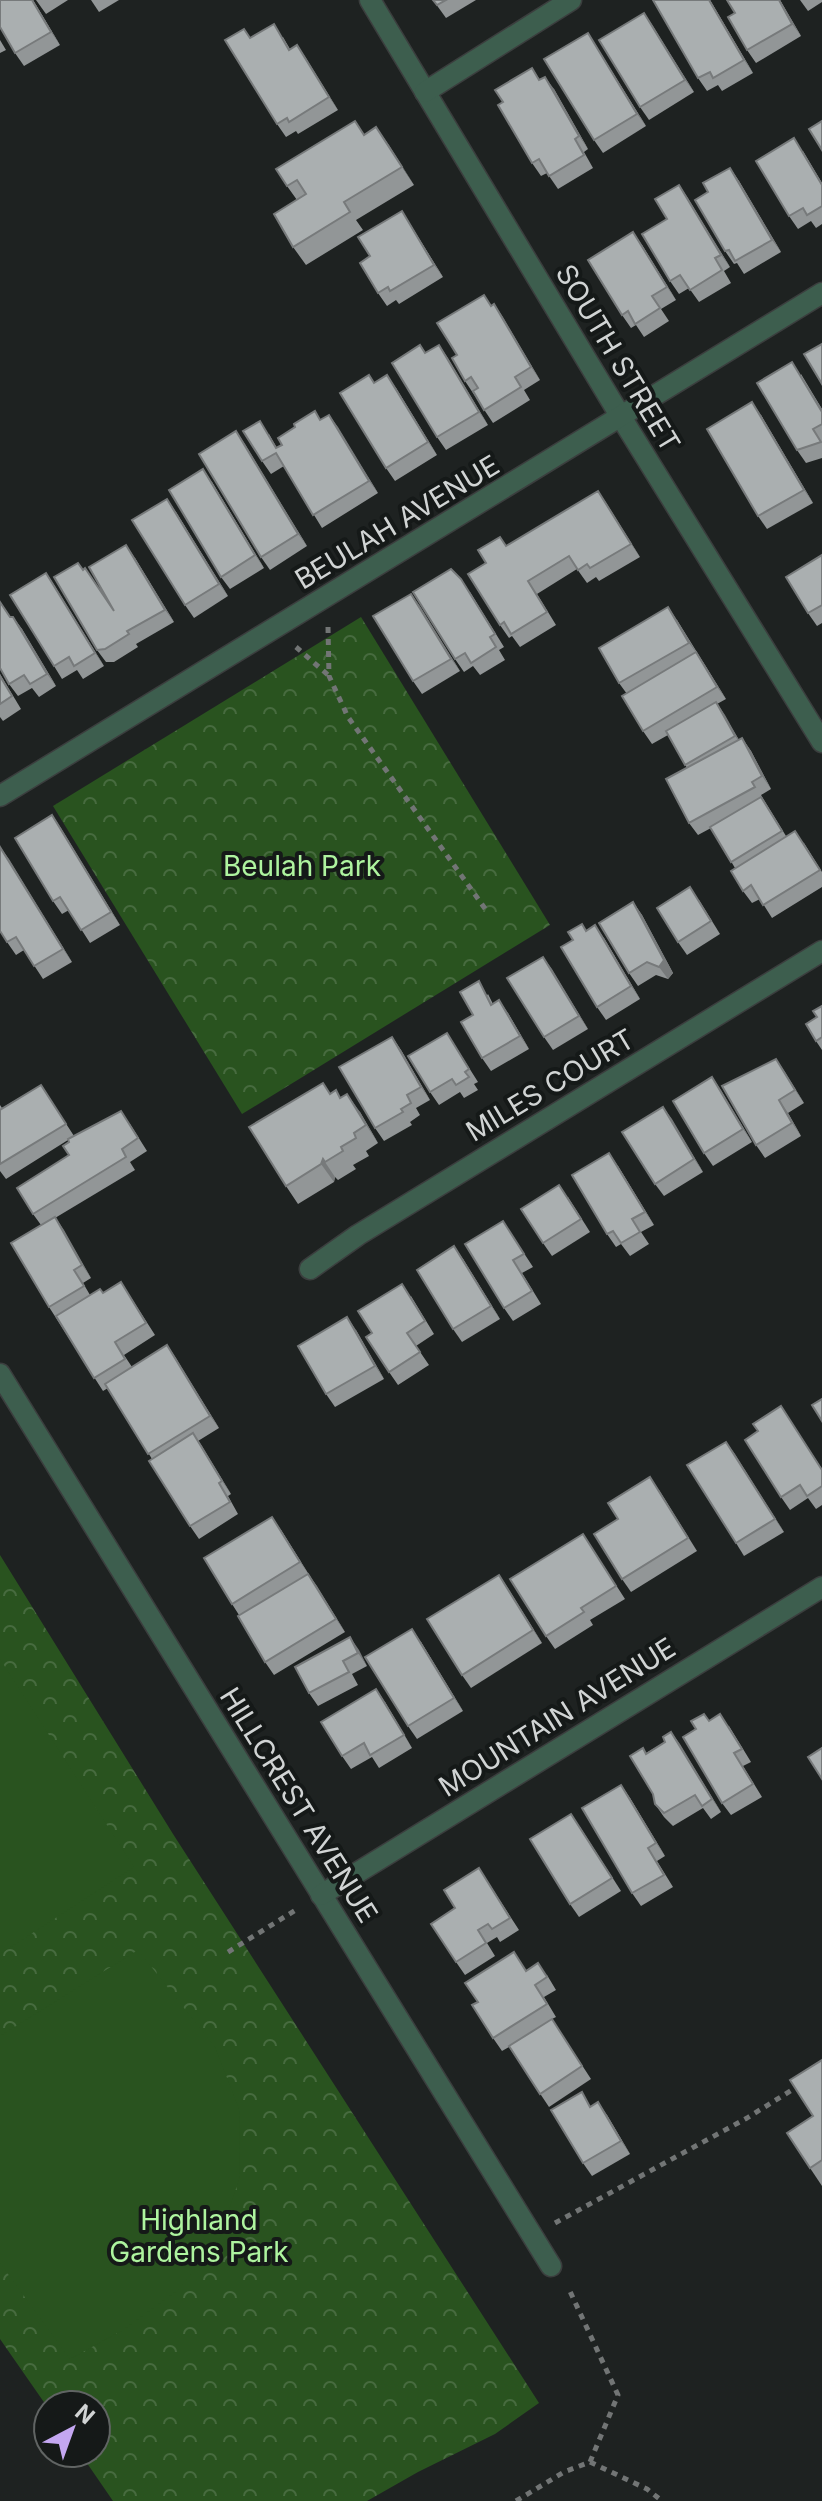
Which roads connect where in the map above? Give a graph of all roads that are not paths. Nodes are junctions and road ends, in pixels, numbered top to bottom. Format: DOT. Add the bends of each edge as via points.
graph roads {
  1 [pos="370,0"];
  2 [pos="571,0"];
  3 [pos="425,92"];
  4 [pos="822,293"];
  5 [pos="621,417"];
  6 [pos="822,742"];
  7 [pos="0,796"];
  8 [pos="822,951"];
  9 [pos="310,1269"];
  10 [pos="0,1374"];
  11 [pos="822,1587"];
  12 [pos="321,1895"];
  13 [pos="551,2266"];
  1 -- 3 [label="street, SOUTH STREET"];
  2 -- 3 [label="street"];
  3 -- 5 [label="street, SOUTH STREET"];
  4 -- 5 [label="street, BEULAH AVENUE"];
  5 -- 6 [label="street, SOUTH STREET"];
  5 -- 7 [label="street, BEULAH AVENUE"];
  8 -- 9 [label="street, MILES COURT"];
  10 -- 12 [label="street, HILLCREST AVENUE"];
  11 -- 12 [label="street, MOUNTAIN AVENUE"];
  12 -- 13 [label="street, HILLCREST AVENUE"];
}
